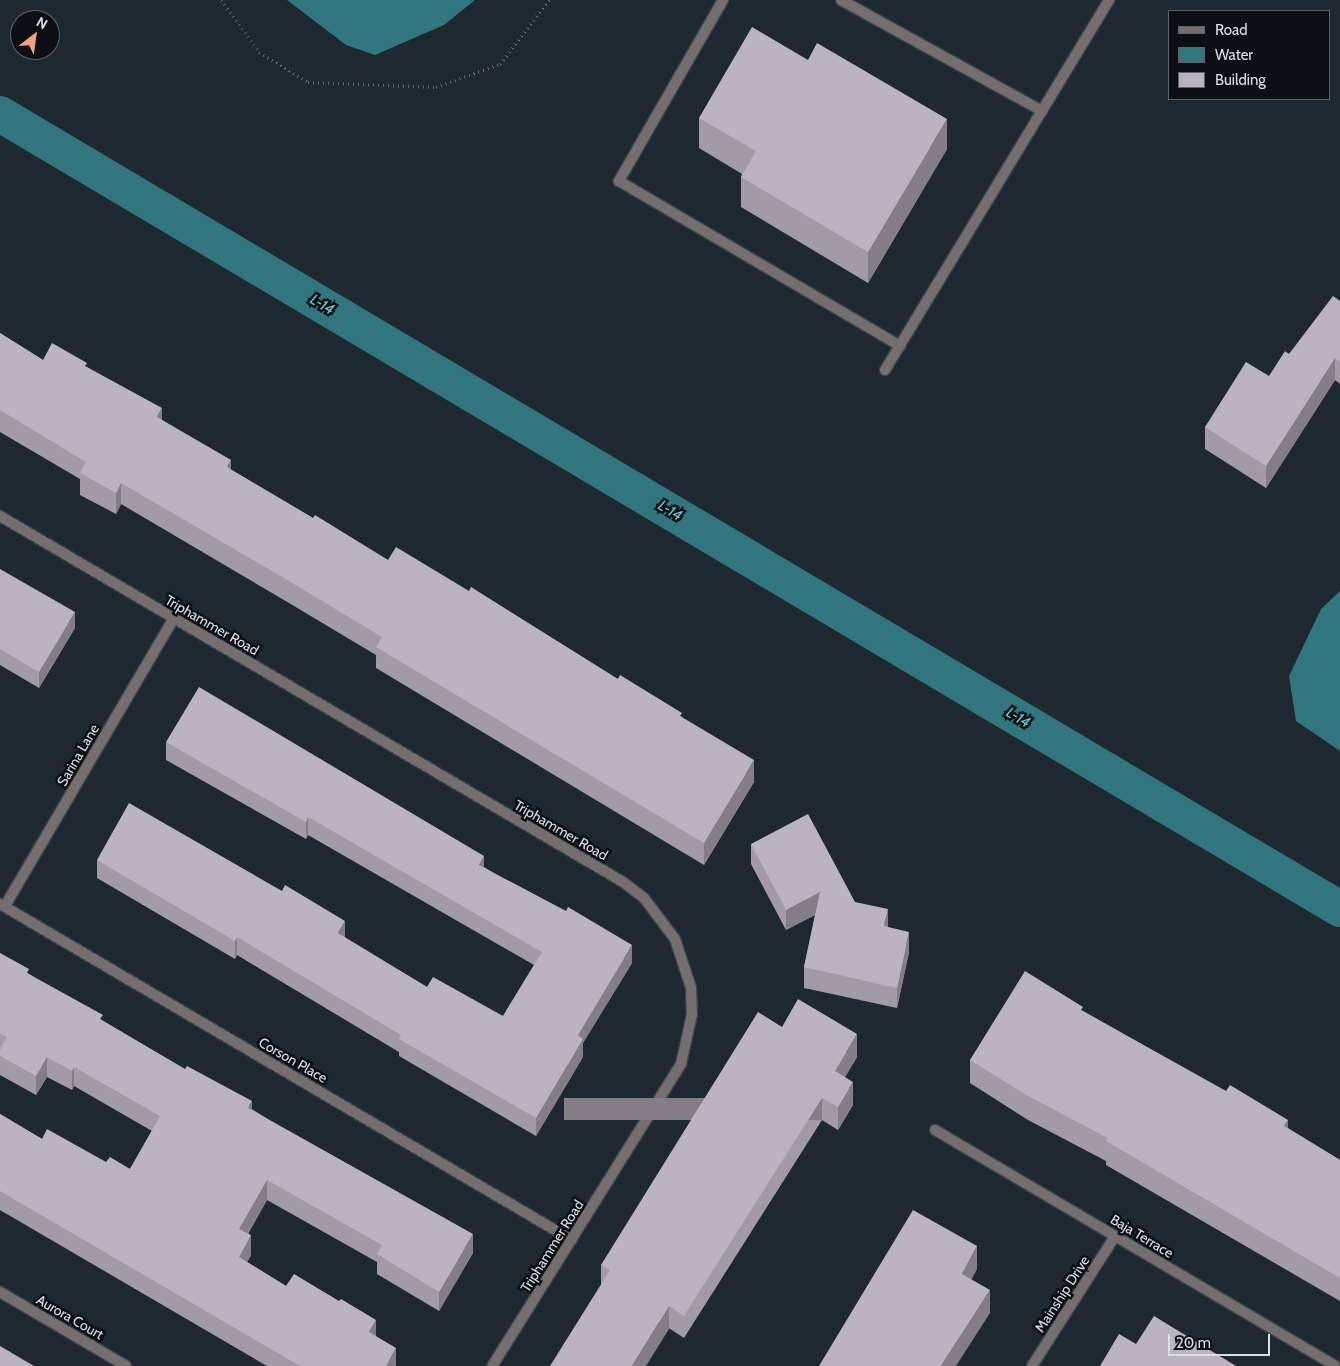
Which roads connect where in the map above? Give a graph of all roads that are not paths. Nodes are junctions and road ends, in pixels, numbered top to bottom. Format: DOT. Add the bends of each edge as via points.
graph roads {
  1 [pos="722,0"];
  2 [pos="841,0"];
  3 [pos="1109,0"];
  4 [pos="1042,110"];
  5 [pos="900,346"];
  6 [pos="885,370"];
  7 [pos="0,516"];
  8 [pos="174,618"];
  9 [pos="3,905"];
  10 [pos="935,1130"];
  11 [pos="1115,1236"];
  12 [pos="572,1240"];
  13 [pos="0,1292"];
  14 [pos="126,1366"];
  15 [pos="492,1366"];
  16 [pos="1032,1366"];
  17 [pos="1335,1366"];
  1 -- 5 [label="street" via="619,182"];
  2 -- 4 [label="street"];
  3 -- 4 [label="street"];
  4 -- 5 [label="street"];
  5 -- 6 [label="street"];
  7 -- 8 [label="street, Triphammer Road"];
  8 -- 9 [label="street, Sarina Lane"];
  8 -- 12 [label="street, Triphammer Road" via="623,882 650,904 676,939 691,988 692,1014 680,1064"];
  9 -- 12 [label="street, Corson Place"];
  10 -- 11 [label="street, Baja Terrace"];
  11 -- 16 [label="street, Mainship Drive"];
  11 -- 17 [label="street, Baja Terrace"];
  12 -- 15 [label="street, Triphammer Road"];
  13 -- 14 [label="street, Aurora Court"];
}
